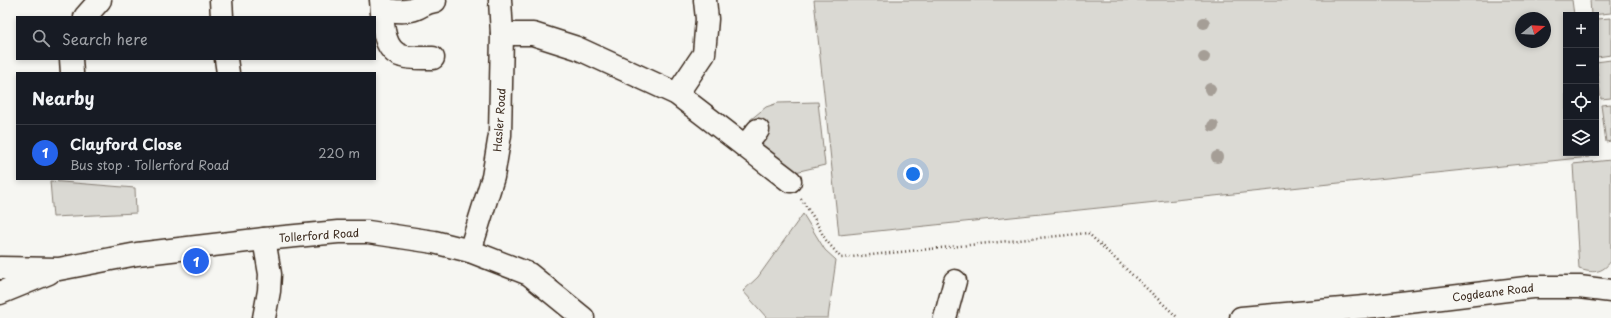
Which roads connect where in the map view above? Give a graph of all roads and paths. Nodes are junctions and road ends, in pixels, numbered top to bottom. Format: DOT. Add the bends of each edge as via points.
graph roads {
  1 [pos="100,0"];
  2 [pos="221,0"];
  3 [pos="500,0"];
  4 [pos="705,0"];
  5 [pos="435,2"];
  6 [pos="382,5"];
  7 [pos="86,16"];
  8 [pos="222,16"];
  9 [pos="502,34"];
  10 [pos="433,58"];
  11 [pos="71,60"];
  12 [pos="226,60"];
  13 [pos="72,72"];
  14 [pos="228,72"];
  15 [pos="677,94"];
  16 [pos="790,181"];
  17 [pos="264,239"];
  18 [pos="470,251"];
  19 [pos="0,268"];
  20 [pos="59,269"];
  21 [pos="955,281"];
  22 [pos="1611,291"];
  23 [pos="0,293"];
  24 [pos="1376,312"];
  25 [pos="264,318"];
  26 [pos="583,318"];
  27 [pos="945,318"];
  28 [pos="1178,318"];
  29 [pos="1241,318"];
  1 -- 7 [label="street"];
  2 -- 8 [label="street"];
  3 -- 9 [label="street, Hasler Road"];
  4 -- 15 [label="street" via="707,19 704,54"];
  5 -- 6 [label="street" via="426,2 406,11"];
  6 -- 10 [label="street" via="385,32 391,49 403,57"];
  9 -- 15 [label="street" via="532,34 577,48"];
  9 -- 18 [label="street, Hasler Road" via="500,135 494,177"];
  11 -- 13 [label="street"];
  12 -- 14 [label="street"];
  15 -- 16 [label="street" via="752,138"];
  16 -- 28 [label="path" via="825,239 841,258 1088,234"];
  17 -- 18 [label="street, Tollerford Road" via="338,232 368,232 434,242"];
  17 -- 20 [label="street, Tollerford Road" via="137,254"];
  17 -- 25 [label="street" via="270,274"];
  18 -- 26 [label="street, Tollerford Road" via="529,274"];
  19 -- 20 [label="street, Tollerford Road"];
  20 -- 23 [label="street, Tollerford Road"];
  21 -- 27 [label="street"];
  22 -- 24 [label="street, Cogdeane Road" via="1578,286 1533,287"];
  24 -- 29 [label="street, Cogdeane Road"];
}
